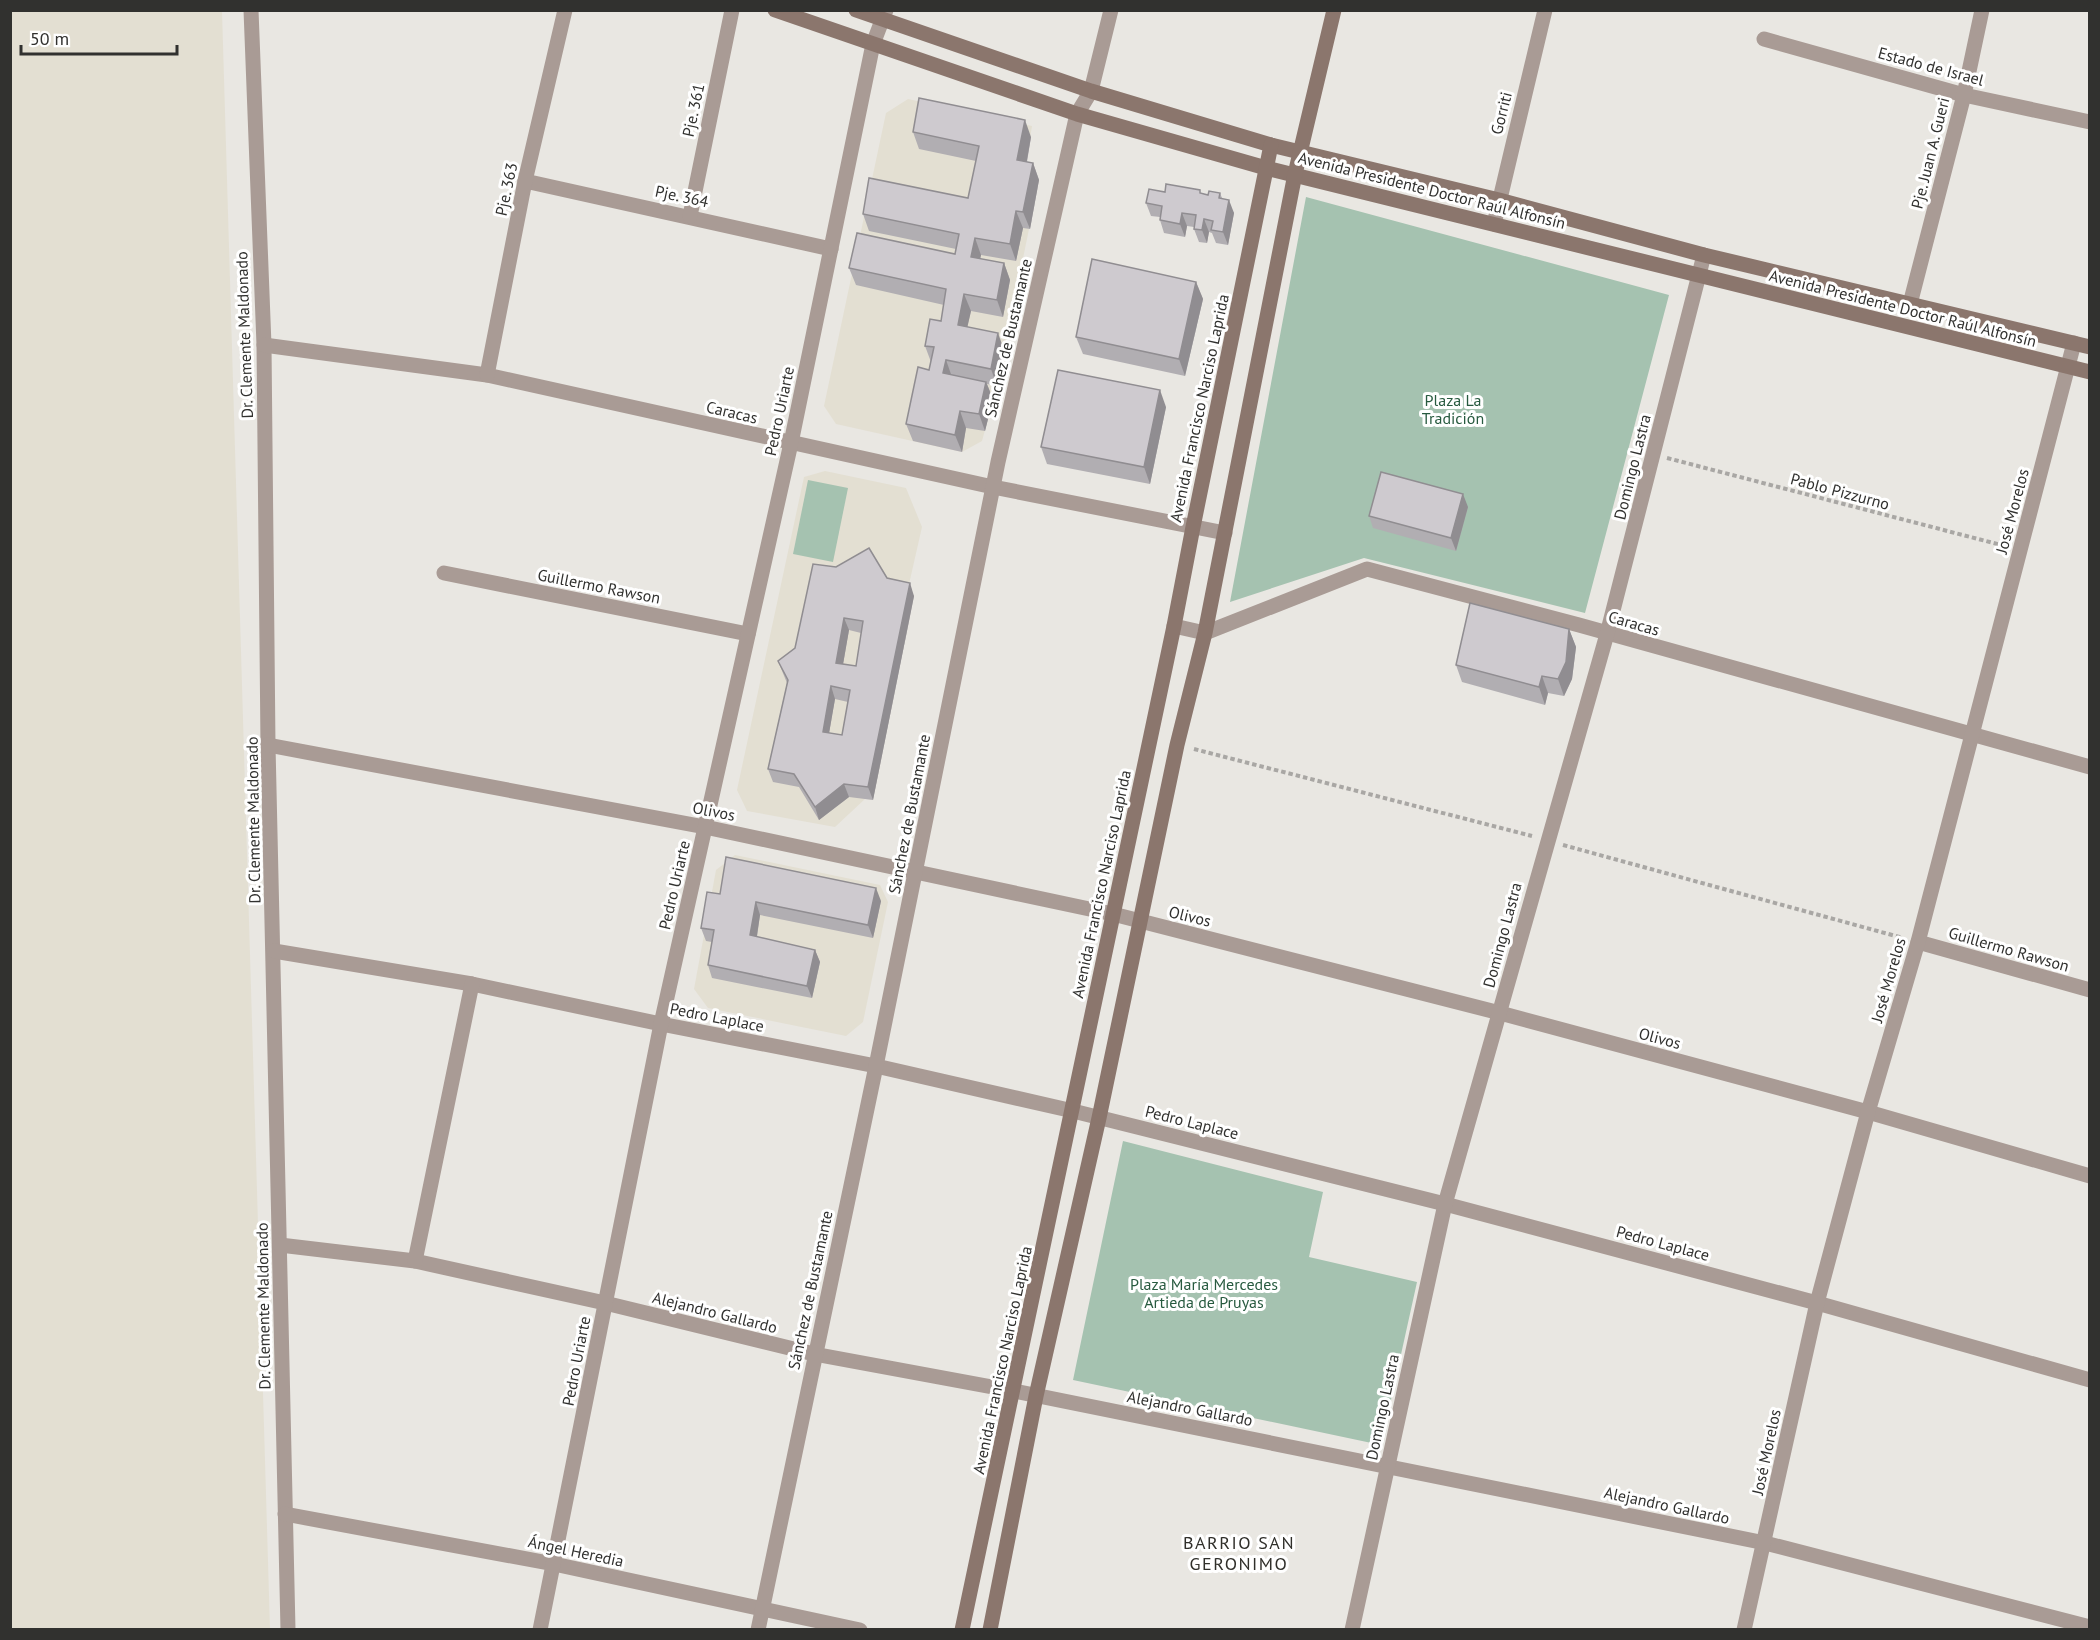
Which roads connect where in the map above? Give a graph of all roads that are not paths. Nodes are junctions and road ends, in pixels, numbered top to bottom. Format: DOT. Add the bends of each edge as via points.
graph roads {
  1 [pos="251,10"];
  2 [pos="565,10"];
  3 [pos="732,10"];
  4 [pos="775,10"];
  5 [pos="856,10"];
  6 [pos="1111,10"];
  7 [pos="1334,10"];
  8 [pos="1545,10"];
  9 [pos="1982,10"];
  10 [pos="885,15"];
  11 [pos="1764,39"];
  12 [pos="873,44"];
  13 [pos="1091,91"];
  14 [pos="1964,94"];
  15 [pos="1077,114"];
  16 [pos="2090,122"];
  17 [pos="1271,145"];
  18 [pos="1300,153"];
  19 [pos="1266,168"];
  20 [pos="1295,174"];
  21 [pos="525,181"];
  22 [pos="1499,200"];
  23 [pos="690,216"];
  24 [pos="1494,224"];
  25 [pos="831,249"];
  26 [pos="1704,255"];
  27 [pos="1699,276"];
  28 [pos="1910,303"];
  29 [pos="2074,343"];
  30 [pos="264,345"];
  31 [pos="2090,347"];
  32 [pos="2069,366"];
  33 [pos="2090,372"];
  34 [pos="487,375"];
  35 [pos="791,443"];
  36 [pos="993,487"];
  37 [pos="1193,527"];
  38 [pos="1225,533"];
  39 [pos="444,573"];
  40 [pos="1174,626"];
  41 [pos="1205,633"];
  42 [pos="748,634"];
  43 [pos="1607,634"];
  44 [pos="1971,734"];
  45 [pos="268,745"];
  46 [pos="2090,767"];
  47 [pos="705,827"];
  48 [pos="916,871"];
  49 [pos="1113,914"];
  50 [pos="1141,922"];
  51 [pos="1918,942"];
  52 [pos="274,951"];
  53 [pos="472,984"];
  54 [pos="2090,990"];
  55 [pos="1500,1014"];
  56 [pos="661,1024"];
  57 [pos="876,1066"];
  58 [pos="1073,1111"];
  59 [pos="1868,1112"];
  60 [pos="1099,1118"];
  61 [pos="2090,1176"];
  62 [pos="1444,1204"];
  63 [pos="280,1245"];
  64 [pos="415,1261"];
  65 [pos="1817,1303"];
  66 [pos="605,1304"];
  67 [pos="814,1354"];
  68 [pos="2090,1380"];
  69 [pos="1014,1391"];
  70 [pos="1036,1396"];
  71 [pos="1388,1466"];
  72 [pos="285,1514"];
  73 [pos="1765,1543"];
  74 [pos="554,1564"];
  75 [pos="762,1608"];
  76 [pos="2090,1628"];
  77 [pos="288,1629"];
  78 [pos="540,1629"];
  79 [pos="758,1629"];
  80 [pos="860,1629"];
  81 [pos="962,1629"];
  82 [pos="990,1629"];
  83 [pos="1352,1629"];
  84 [pos="1744,1629"];
  1 -- 30 [label="street, Dr. Clemente Maldonado"];
  2 -- 21 [label="street, Pje. 363"];
  3 -- 23 [label="street, Pje. 361"];
  4 -- 12 [label="main road, Avenida Presidente Doctor Raúl Alfonsín"];
  5 -- 10 [label="main road, Avenida Presidente Doctor Raúl Alfonsín"];
  6 -- 13 [label="street, Sánchez de Bustamante"];
  7 -- 18 [label="main road"];
  8 -- 22 [label="street, Gorriti"];
  9 -- 14 [label="street, Pje. Juan A. Gueri"];
  10 -- 12 [label="street, Pedro Uriarte"];
  10 -- 13 [label="main road, Avenida Presidente Doctor Raúl Alfonsín"];
  11 -- 14 [label="street, Estado de Israel"];
  12 -- 15 [label="main road, Avenida Presidente Doctor Raúl Alfonsín"];
  12 -- 25 [label="street, Pedro Uriarte"];
  13 -- 15 [label="street, Sánchez de Bustamante"];
  13 -- 17 [label="main road, Avenida Presidente Doctor Raúl Alfonsín"];
  14 -- 16 [label="street, Estado de Israel"];
  14 -- 28 [label="street, Pje. Juan A. Gueri"];
  15 -- 19 [label="main road, Avenida Presidente Doctor Raúl Alfonsín"];
  15 -- 36 [label="street, Sánchez de Bustamante"];
  17 -- 18 [label="main road, Avenida Presidente Doctor Raúl Alfonsín"];
  17 -- 19 [label="main road, Avenida Francisco Narciso Laprida"];
  18 -- 20 [label="main road"];
  18 -- 22 [label="main road, Avenida Presidente Doctor Raúl Alfonsín"];
  19 -- 20 [label="main road, Avenida Presidente Doctor Raúl Alfonsín"];
  19 -- 37 [label="main road, Avenida Francisco Narciso Laprida"];
  20 -- 24 [label="main road, Avenida Presidente Doctor Raúl Alfonsín"];
  20 -- 38 [label="main road"];
  21 -- 23 [label="street, Pje. 364"];
  21 -- 34 [label="street, Pje. 363"];
  22 -- 24 [label="street, Gorriti"];
  22 -- 26 [label="main road, Avenida Presidente Doctor Raúl Alfonsín"];
  23 -- 25 [label="street, Pje. 364"];
  24 -- 27 [label="main road, Avenida Presidente Doctor Raúl Alfonsín"];
  25 -- 35 [label="street, Pedro Uriarte"];
  26 -- 27 [label="street, Domingo Lastra"];
  26 -- 28 [label="main road, Avenida Presidente Doctor Raúl Alfonsín"];
  27 -- 32 [label="main road, Avenida Presidente Doctor Raúl Alfonsín"];
  27 -- 43 [label="street, Domingo Lastra"];
  28 -- 29 [label="main road, Avenida Presidente Doctor Raúl Alfonsín"];
  29 -- 31 [label="main road, Avenida Presidente Doctor Raúl Alfonsín"];
  29 -- 32 [label="street, José Morelos"];
  30 -- 34 [label="street, Caracas"];
  30 -- 45 [label="street, Dr. Clemente Maldonado"];
  32 -- 33 [label="main road, Avenida Presidente Doctor Raúl Alfonsín"];
  32 -- 44 [label="street, José Morelos"];
  34 -- 35 [label="street, Caracas"];
  35 -- 36 [label="street, Caracas"];
  35 -- 42 [label="street, Pedro Uriarte"];
  36 -- 37 [label="street, Caracas"];
  36 -- 48 [label="street, Sánchez de Bustamante"];
  37 -- 38 [label="street, Caracas"];
  37 -- 40 [label="main road, Avenida Francisco Narciso Laprida"];
  38 -- 41 [label="main road"];
  39 -- 42 [label="street, Guillermo Rawson"];
  40 -- 41 [label="street"];
  40 -- 49 [label="main road, Avenida Francisco Narciso Laprida"];
  41 -- 43 [label="street, Caracas" via="1367,569"];
  41 -- 50 [label="main road" via="1177,745"];
  42 -- 47 [label="street, Pedro Uriarte"];
  43 -- 44 [label="street, Caracas"];
  43 -- 55 [label="street, Domingo Lastra"];
  44 -- 46 [label="street, Caracas"];
  44 -- 51 [label="street, José Morelos"];
  45 -- 47 [label="street, Olivos"];
  45 -- 52 [label="street, Dr. Clemente Maldonado"];
  47 -- 48 [label="street, Olivos"];
  47 -- 56 [label="street, Pedro Uriarte"];
  48 -- 49 [label="street, Olivos"];
  48 -- 57 [label="street, Sánchez de Bustamante"];
  49 -- 50 [label="street, Olivos"];
  49 -- 58 [label="main road, Avenida Francisco Narciso Laprida"];
  50 -- 55 [label="street, Olivos"];
  50 -- 60 [label="main road"];
  51 -- 54 [label="street, Guillermo Rawson"];
  51 -- 59 [label="street, José Morelos"];
  52 -- 53 [label="street, Pedro Laplace"];
  52 -- 63 [label="street, Dr. Clemente Maldonado"];
  53 -- 56 [label="street, Pedro Laplace"];
  53 -- 64 [label="street"];
  55 -- 59 [label="street, Olivos"];
  55 -- 62 [label="street, Domingo Lastra"];
  56 -- 57 [label="street, Pedro Laplace"];
  56 -- 66 [label="street, Pedro Uriarte"];
  57 -- 58 [label="street, Pedro Laplace"];
  57 -- 67 [label="street, Sánchez de Bustamante"];
  58 -- 60 [label="street, Pedro Laplace"];
  58 -- 69 [label="main road, Avenida Francisco Narciso Laprida"];
  59 -- 61 [label="street, Olivos"];
  59 -- 65 [label="street, José Morelos"];
  60 -- 62 [label="street, Pedro Laplace"];
  60 -- 70 [label="main road"];
  62 -- 65 [label="street, Pedro Laplace"];
  62 -- 71 [label="street, Domingo Lastra"];
  63 -- 64 [label="street, Alejandro Gallardo"];
  63 -- 72 [label="street, Dr. Clemente Maldonado"];
  64 -- 66 [label="street, Alejandro Gallardo"];
  65 -- 68 [label="street, Pedro Laplace"];
  65 -- 73 [label="street, José Morelos"];
  66 -- 67 [label="street, Alejandro Gallardo"];
  66 -- 74 [label="street, Pedro Uriarte"];
  67 -- 69 [label="street, Alejandro Gallardo"];
  67 -- 75 [label="street, Sánchez de Bustamante"];
  69 -- 70 [label="street, Alejandro Gallardo"];
  69 -- 81 [label="main road, Avenida Francisco Narciso Laprida"];
  70 -- 71 [label="street, Alejandro Gallardo"];
  70 -- 82 [label="main road"];
  71 -- 73 [label="street, Alejandro Gallardo"];
  71 -- 83 [label="street, Domingo Lastra"];
  72 -- 74 [label="street, Ángel Heredia"];
  72 -- 77 [label="street, Dr. Clemente Maldonado"];
  73 -- 76 [label="street, Alejandro Gallardo"];
  73 -- 84 [label="street, José Morelos"];
  74 -- 75 [label="street, Ángel Heredia"];
  74 -- 78 [label="street, Pedro Uriarte"];
  75 -- 79 [label="street, Sánchez de Bustamante"];
  75 -- 80 [label="street, Ángel Heredia"];
}
